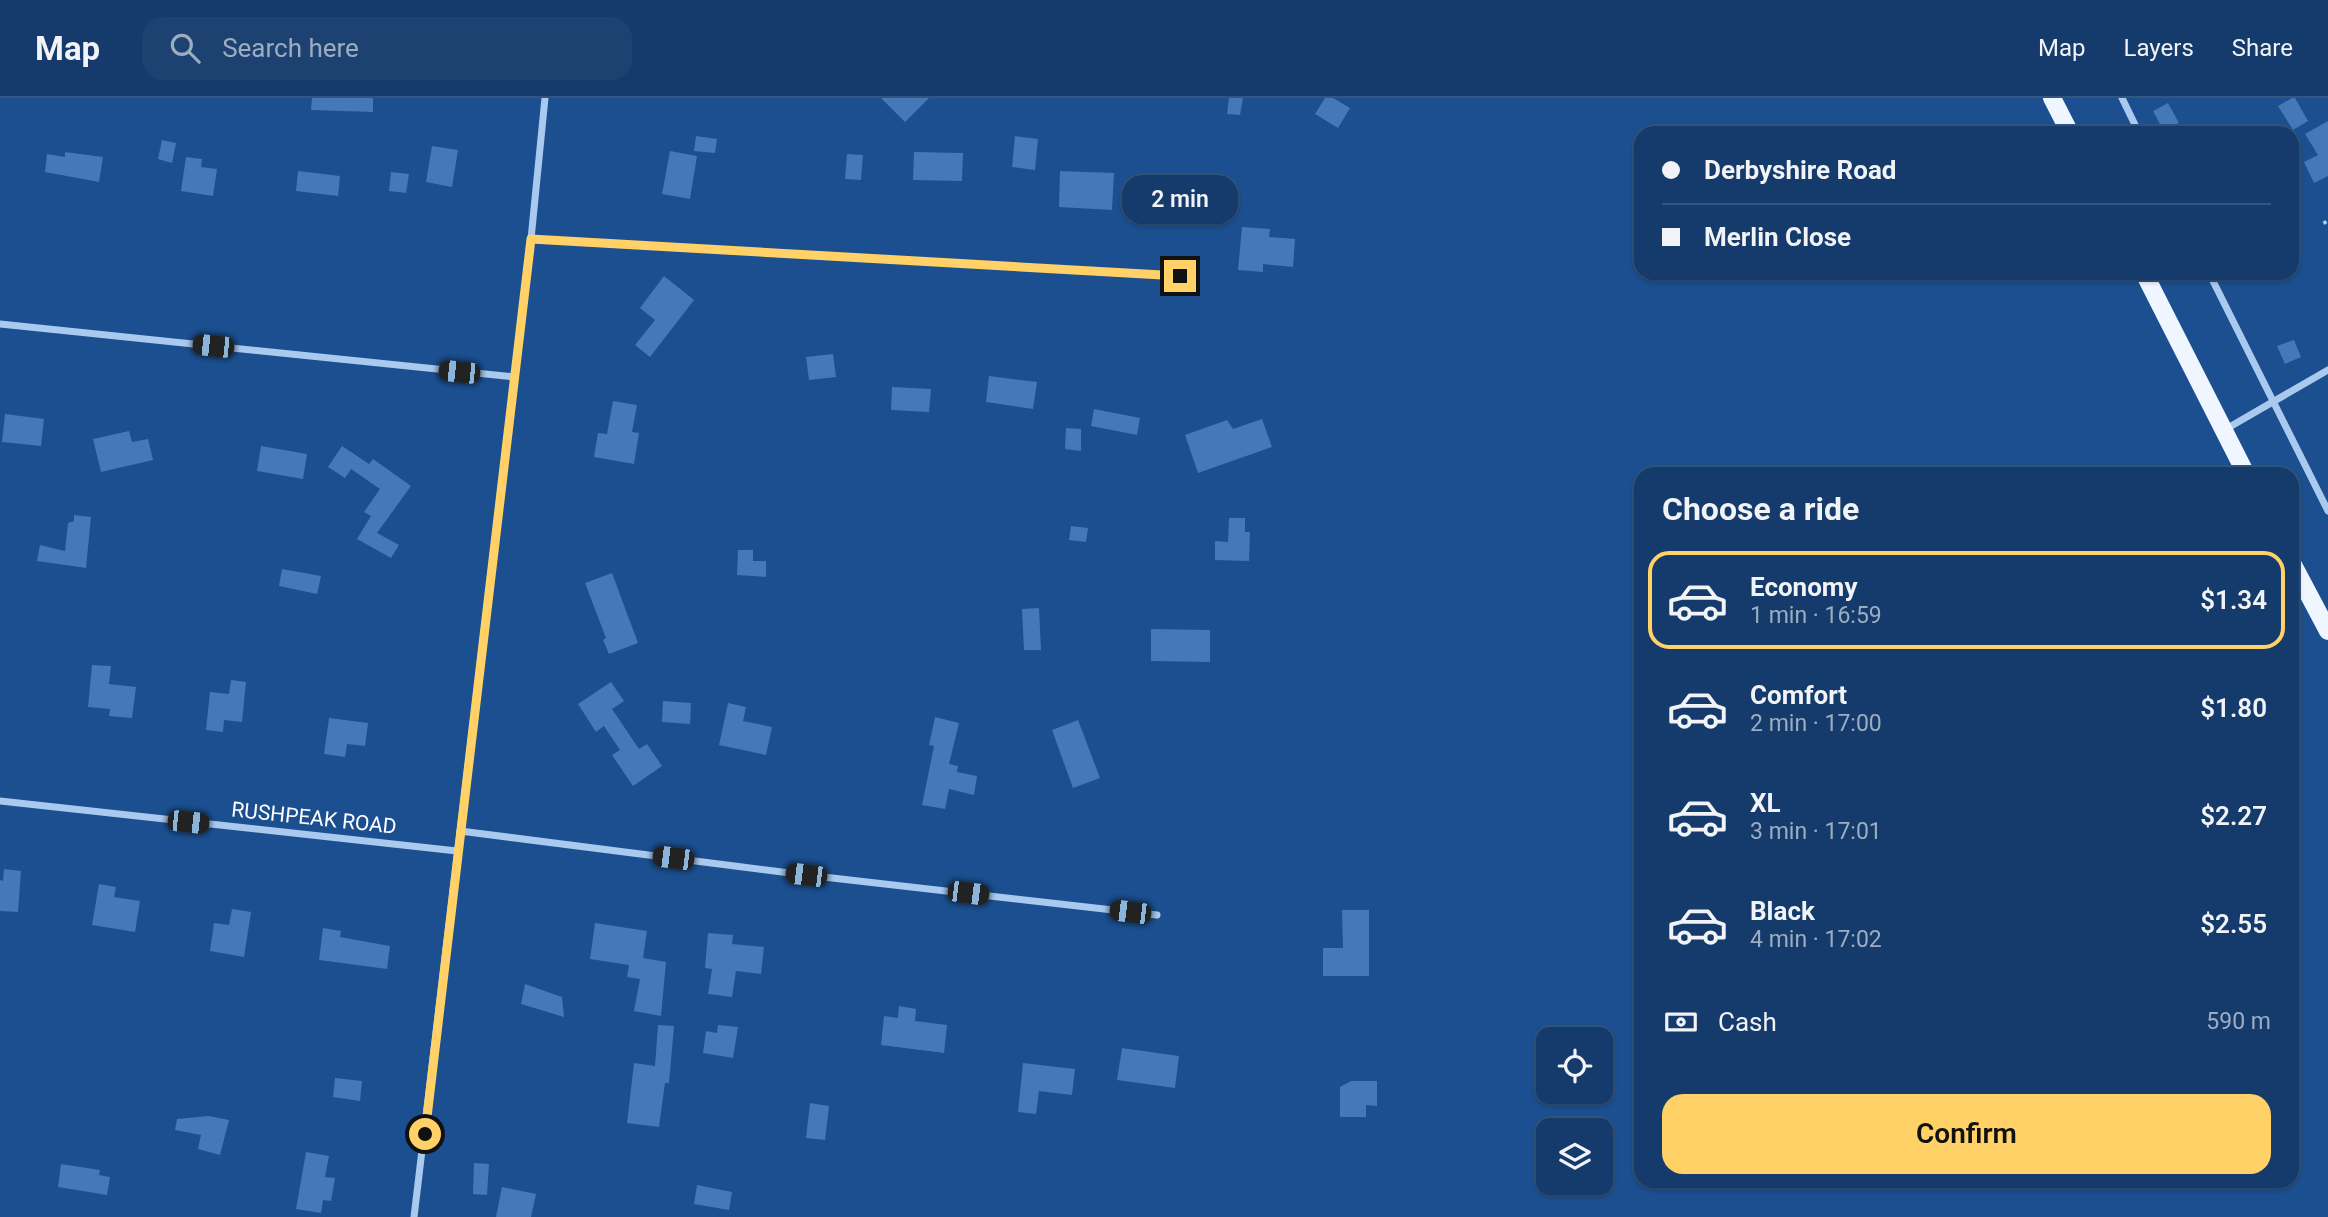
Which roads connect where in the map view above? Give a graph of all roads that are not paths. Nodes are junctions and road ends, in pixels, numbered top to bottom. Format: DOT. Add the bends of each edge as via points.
graph roads {
  1 [pos="545,98"];
  2 [pos="2052,98"];
  3 [pos="2122,98"];
  4 [pos="2066,126"];
  5 [pos="2136,126"];
  6 [pos="531,239"];
  7 [pos="1180,276"];
  8 [pos="2148,280"];
  9 [pos="2212,280"];
  10 [pos="0,324"];
  11 [pos="2328,370"];
  12 [pos="514,377"];
  13 [pos="2272,402"];
  14 [pos="2223,431"];
  15 [pos="2242,467"];
  16 [pos="2328,511"];
  17 [pos="2299,576"];
  18 [pos="2328,631"];
  19 [pos="0,801"];
  20 [pos="460,831"];
  21 [pos="457,851"];
  22 [pos="1157,915"];
  23 [pos="414,1217"];
  1 -- 6 [label="street"];
  2 -- 4 [label="main road"];
  3 -- 5 [label="street"];
  6 -- 7 [label="street"];
  6 -- 12 [label="street"];
  8 -- 14 [label="main road"];
  9 -- 13 [label="street"];
  10 -- 12 [label="street"];
  11 -- 13 [label="street"];
  12 -- 20 [label="street"];
  13 -- 14 [label="street"];
  13 -- 16 [label="street"];
  14 -- 15 [label="main road"];
  17 -- 18 [label="main road"];
  19 -- 21 [label="street, RUSHPEAK ROAD"];
  20 -- 21 [label="street"];
  20 -- 22 [label="street"];
  21 -- 23 [label="street"];
}
